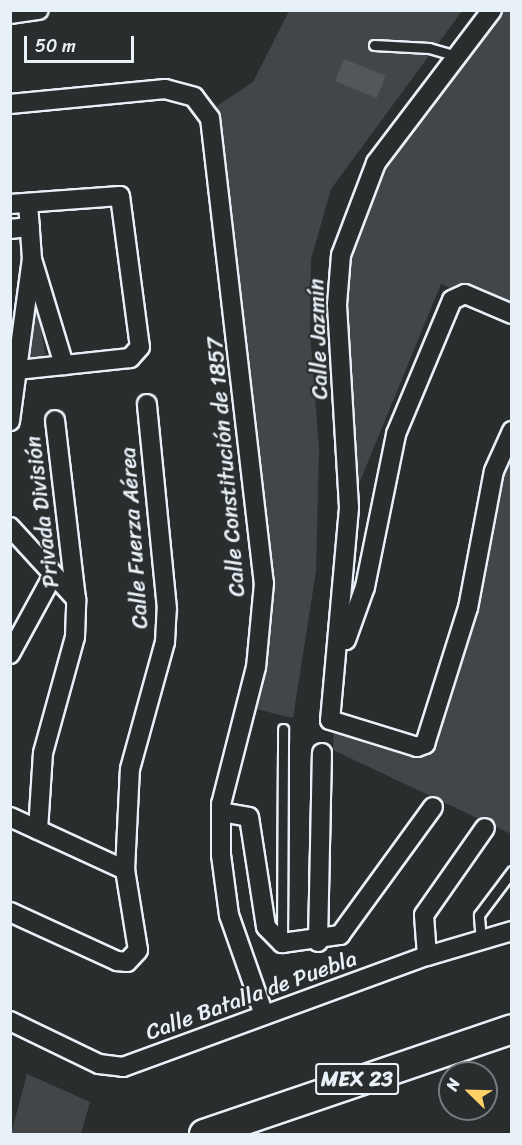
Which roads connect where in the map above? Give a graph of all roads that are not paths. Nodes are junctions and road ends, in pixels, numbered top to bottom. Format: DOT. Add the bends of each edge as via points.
graph roads {
  1 [pos="39,10"];
  2 [pos="492,10"];
  3 [pos="10,14"];
  4 [pos="374,45"];
  5 [pos="457,56"];
  6 [pos="10,104"];
  7 [pos="19,203"];
  8 [pos="30,227"];
  9 [pos="10,229"];
  10 [pos="32,259"];
  11 [pos="512,314"];
  12 [pos="64,365"];
  13 [pos="17,370"];
  14 [pos="147,404"];
  15 [pos="12,418"];
  16 [pos="55,420"];
  17 [pos="512,430"];
  18 [pos="10,527"];
  19 [pos="53,575"];
  20 [pos="76,599"];
  21 [pos="10,654"];
  22 [pos="333,675"];
  23 [pos="284,729"];
  24 [pos="322,753"];
  25 [pos="433,807"];
  26 [pos="221,812"];
  27 [pos="10,817"];
  28 [pos="485,828"];
  29 [pos="38,830"];
  30 [pos="125,870"];
  31 [pos="512,871"];
  32 [pos="10,912"];
  33 [pos="512,931"];
  34 [pos="481,940"];
  35 [pos="282,942"];
  36 [pos="318,942"];
  37 [pos="427,956"];
  38 [pos="264,1014"];
  39 [pos="10,1022"];
  40 [pos="512,1029"];
  41 [pos="204,1134"];
  1 -- 3 [label="street"];
  2 -- 5 [label="street, Calle Jazmín"];
  4 -- 5 [label="lane" via="429,48"];
  5 -- 22 [label="street, Calle Jazmín" via="376,163 341,255 337,305 349,508"];
  6 -- 26 [label="street, Calle Constitución de 1857" via="165,89 194,97 210,118 264,583 256,667 226,776"];
  7 -- 8 [label="street"];
  7 -- 12 [label="street" via="114,193 124,203 138,353"];
  8 -- 9 [label="street"];
  8 -- 10 [label="street"];
  10 -- 12 [label="street"];
  10 -- 13 [label="street"];
  11 -- 22 [label="street, Calle Jazmín" via="465,294 452,300 396,434 365,586"];
  12 -- 13 [label="street"];
  13 -- 15 [label="street"];
  14 -- 30 [label="street, Calle Fuerza Aérea" via="167,609 165,642 130,769"];
  16 -- 20 [label="street, Privada División"];
  17 -- 22 [label="street, Calle Jazmín" via="494,471 468,608 425,744 417,747 330,720"];
  18 -- 19 [label="street"];
  19 -- 20 [label="street"];
  19 -- 21 [label="street"];
  20 -- 29 [label="street, Privada División" via="75,637 43,753"];
  23 -- 35 [label="lane"];
  24 -- 36 [label="street"];
  25 -- 36 [label="street" via="352,922 340,935"];
  26 -- 35 [label="street" via="249,816 266,927"];
  26 -- 38 [label="street, Calle Constitución de 1857" via="229,915"];
  27 -- 29 [label="street"];
  28 -- 37 [label="street" via="424,915"];
  29 -- 30 [label="street"];
  30 -- 32 [label="street, Calle Fuerza Aérea" via="138,942 134,957 127,962 117,961"];
  31 -- 34 [label="lane" via="479,915"];
  33 -- 34 [label="street, Calle Batalla de Puebla"];
  34 -- 37 [label="street, Calle Batalla de Puebla"];
  35 -- 36 [label="street"];
  37 -- 38 [label="street, Calle Batalla de Puebla"];
  38 -- 39 [label="street, Calle Batalla de Puebla" via="123,1067 99,1064"];
  40 -- 41 [label="highway, MEX 23"];
}
